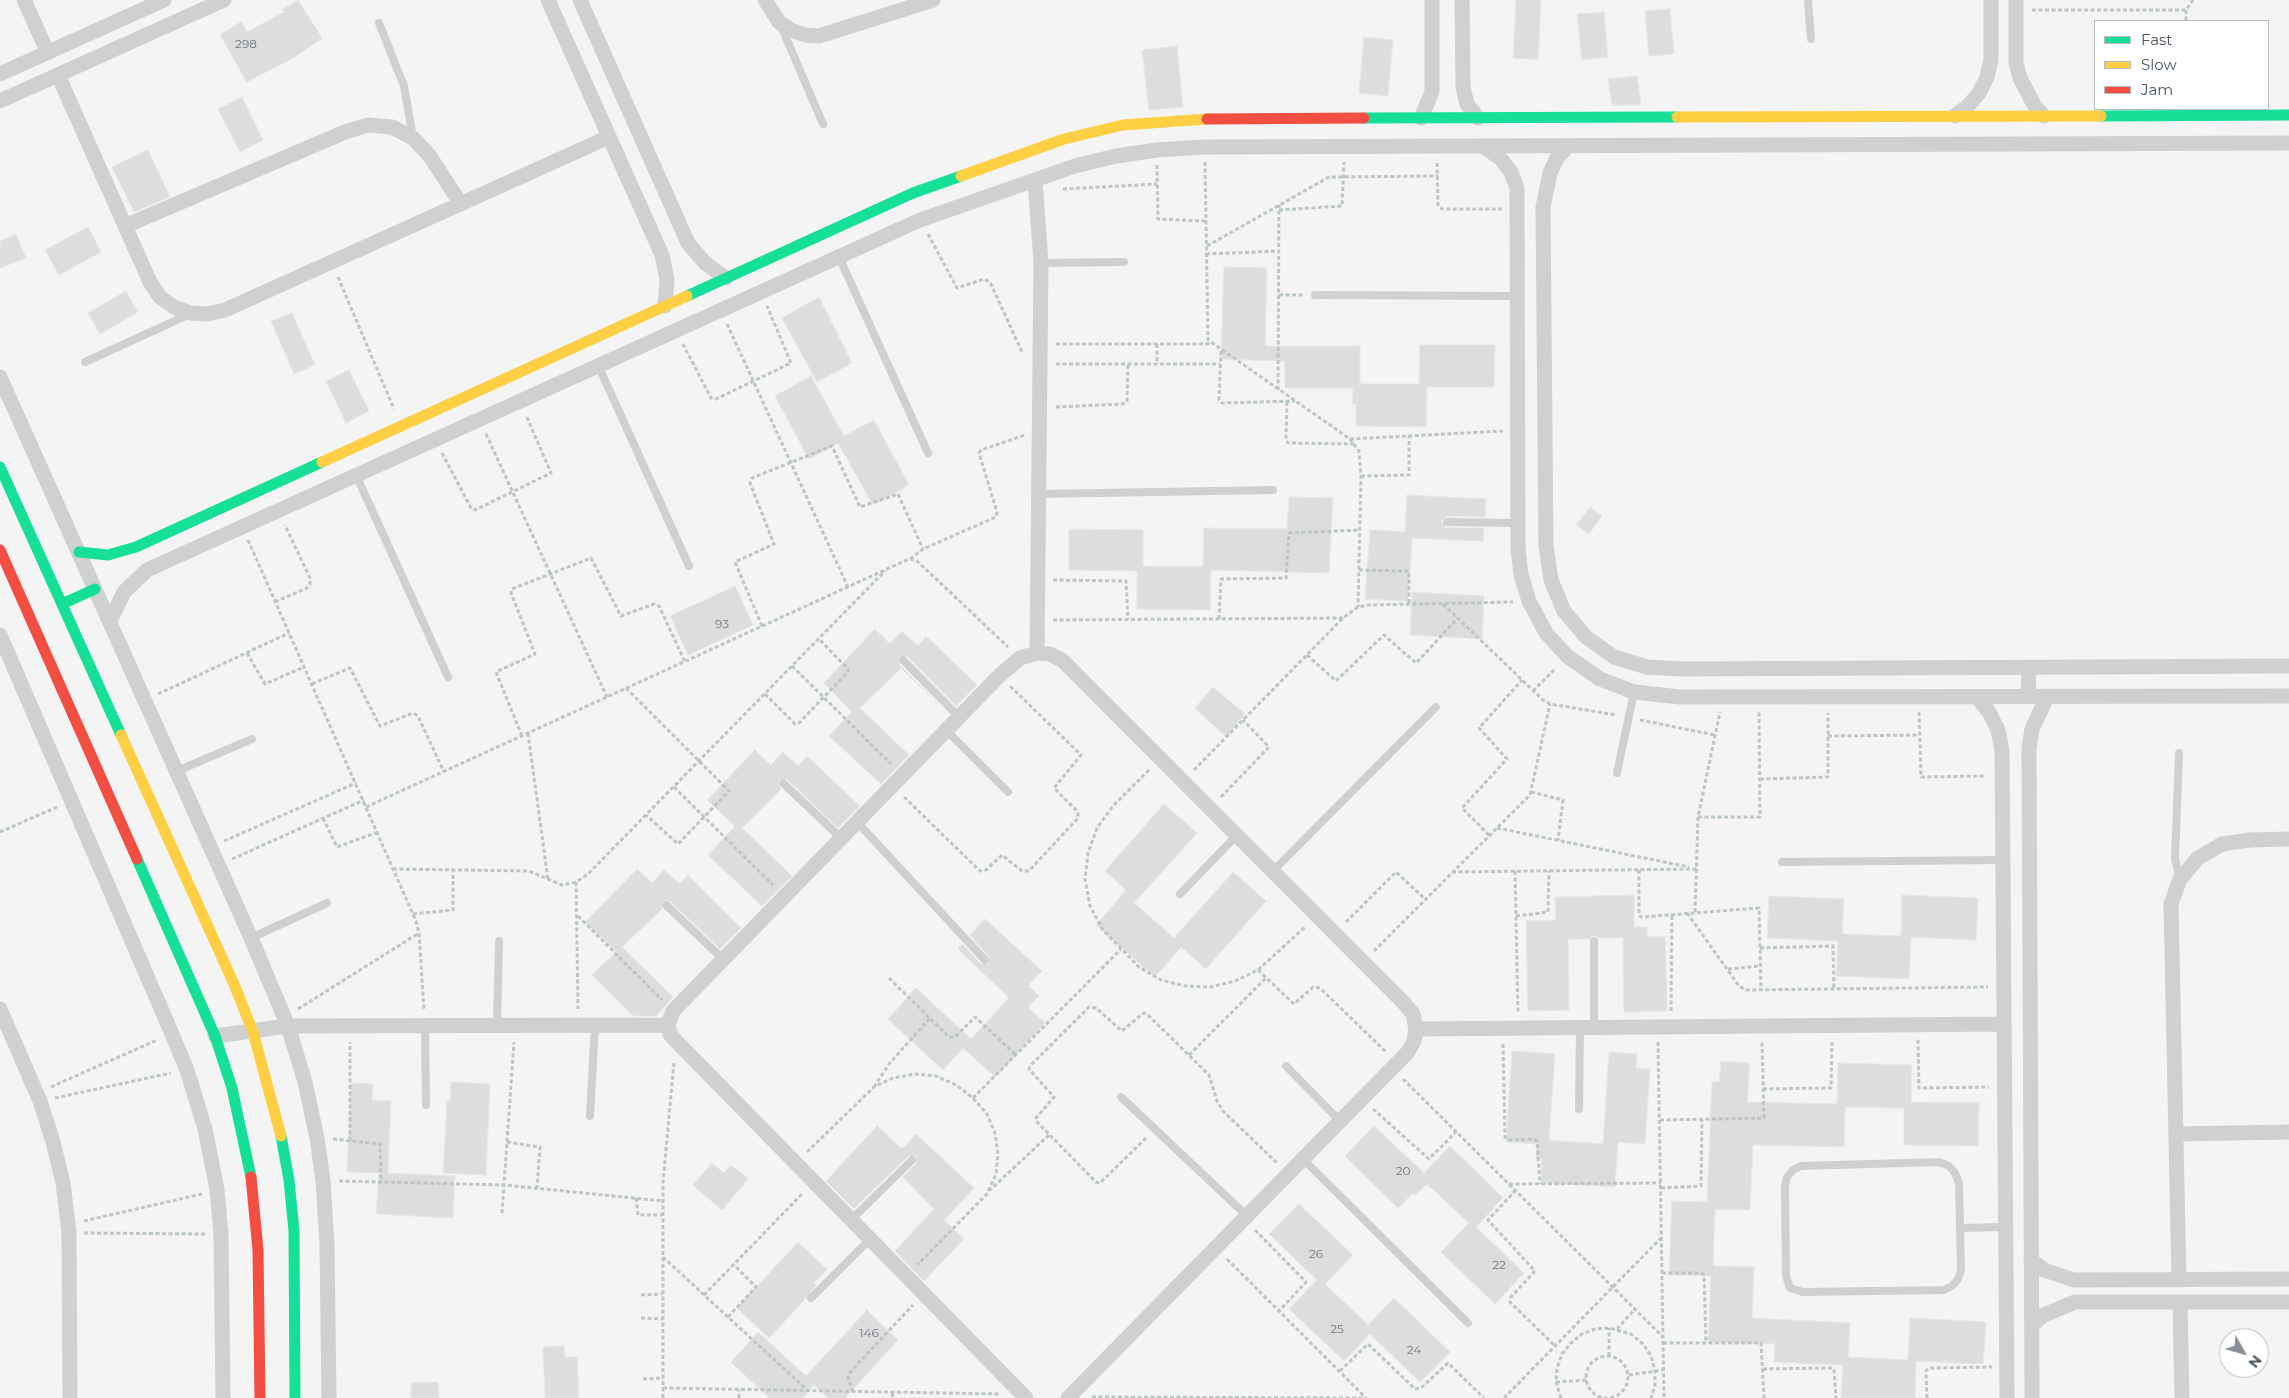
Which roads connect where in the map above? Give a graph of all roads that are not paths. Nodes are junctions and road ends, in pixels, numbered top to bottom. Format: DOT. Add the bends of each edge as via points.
graph roads {
  1 [pos="24,0"];
  2 [pos="164,0"];
  3 [pos="224,0"];
  4 [pos="548,0"];
  5 [pos="580,0"];
  6 [pos="765,0"];
  7 [pos="933,0"];
  8 [pos="1432,0"];
  9 [pos="1462,0"];
  10 [pos="1808,0"];
  11 [pos="1991,0"];
  12 [pos="2016,5"];
  13 [pos="779,22"];
  14 [pos="379,23"];
  15 [pos="1811,39"];
  16 [pos="48,53"];
  17 [pos="0,74"];
  18 [pos="58,75"];
  19 [pos="0,101"];
  20 [pos="2289,115"];
  21 [pos="1955,116"];
  22 [pos="2044,116"];
  23 [pos="1421,118"];
  24 [pos="1478,118"];
  25 [pos="823,124"];
  26 [pos="609,137"];
  27 [pos="413,138"];
  28 [pos="2289,143"];
  29 [pos="1484,146"];
  30 [pos="1568,146"];
  31 [pos="1036,185"];
  32 [pos="461,204"];
  33 [pos="126,226"];
  34 [pos="1543,247"];
  35 [pos="1518,249"];
  36 [pos="839,257"];
  37 [pos="1124,262"];
  38 [pos="1041,263"];
  39 [pos="726,278"];
  40 [pos="1316,295"];
  41 [pos="1518,296"];
  42 [pos="664,306"];
  43 [pos="190,313"];
  44 [pos="85,362"];
  45 [pos="598,366"];
  46 [pos="0,377"];
  47 [pos="928,453"];
  48 [pos="0,467"];
  49 [pos="356,475"];
  50 [pos="1273,490"];
  51 [pos="1038,494"];
  52 [pos="1447,522"];
  53 [pos="1518,523"];
  54 [pos="0,550"];
  55 [pos="79,552"];
  56 [pos="690,566"];
  57 [pos="95,589"];
  58 [pos="62,604"];
  59 [pos="110,621"];
  60 [pos="0,635"];
  61 [pos="1037,653"];
  62 [pos="903,660"];
  63 [pos="2289,666"];
  64 [pos="7,667"];
  65 [pos="2029,668"];
  66 [pos="448,677"];
  67 [pos="1634,692"];
  68 [pos="2028,696"];
  69 [pos="2048,696"];
  70 [pos="2289,696"];
  71 [pos="1977,697"];
  72 [pos="1436,707"];
  73 [pos="959,717"];
  74 [pos="946,730"];
  75 [pos="252,739"];
  76 [pos="2179,753"];
  77 [pos="177,771"];
  78 [pos="1617,773"];
  79 [pos="2002,780"];
  80 [pos="783,782"];
  81 [pos="2028,785"];
  82 [pos="1008,792"];
  83 [pos="857,822"];
  84 [pos="1237,835"];
  85 [pos="841,838"];
  86 [pos="2289,839"];
  87 [pos="2003,860"];
  88 [pos="1782,862"];
  89 [pos="1273,871"];
  90 [pos="2180,879"];
  91 [pos="1180,894"];
  92 [pos="327,903"];
  93 [pos="666,905"];
  94 [pos="251,938"];
  95 [pos="499,941"];
  96 [pos="1594,941"];
  97 [pos="724,960"];
  98 [pos="985,960"];
  99 [pos="0,1009"];
  100 [pos="670,1018"];
  101 [pos="287,1022"];
  102 [pos="2004,1024"];
  103 [pos="595,1025"];
  104 [pos="425,1026"];
  105 [pos="497,1026"];
  106 [pos="1587,1027"];
  107 [pos="1416,1029"];
  108 [pos="252,1032"];
  109 [pos="216,1036"];
  110 [pos="1286,1066"];
  111 [pos="1121,1097"];
  112 [pos="426,1105"];
  113 [pos="1579,1109"];
  114 [pos="590,1116"];
  115 [pos="1340,1121"];
  116 [pos="2289,1132"];
  117 [pos="2176,1134"];
  118 [pos="1303,1159"];
  119 [pos="912,1160"];
  120 [pos="1246,1217"];
  121 [pos="852,1220"];
  122 [pos="2006,1227"];
  123 [pos="1960,1228"];
  124 [pos="870,1239"];
  125 [pos="2031,1260"];
  126 [pos="2289,1279"];
  127 [pos="2179,1280"];
  128 [pos="811,1298"];
  129 [pos="2180,1302"];
  130 [pos="2289,1302"];
  131 [pos="1468,1323"];
  132 [pos="2032,1325"];
  133 [pos="1025,1396"];
  134 [pos="70,1398"];
  135 [pos="223,1398"];
  136 [pos="260,1398"];
  137 [pos="295,1398"];
  138 [pos="329,1398"];
  139 [pos="1068,1398"];
  140 [pos="2007,1398"];
  141 [pos="2032,1398"];
  142 [pos="2182,1398"];
  1 -- 16 [label="street"];
  2 -- 16 [label="street"];
  3 -- 18 [label="street"];
  4 -- 26 [label="street"];
  5 -- 39 [label="street" via="688,243 705,263"];
  6 -- 13 [label="street"];
  7 -- 13 [label="street" via="819,36 798,33"];
  8 -- 23 [label="street" via="1432,92"];
  9 -- 24 [label="street" via="1463,87 1467,104"];
  10 -- 15 [label="lane"];
  11 -- 21 [label="street" via="1991,60 1987,77 1979,93"];
  12 -- 22 [label="street" via="2016,63 2034,105"];
  13 -- 25 [label="lane"];
  14 -- 27 [label="lane" via="404,86"];
  16 -- 17 [label="street"];
  18 -- 19 [label="street"];
  18 -- 33 [label="street"];
  20 -- 22 [label="street"];
  21 -- 22 [label="street"];
  21 -- 24 [label="street"];
  23 -- 24 [label="street"];
  23 -- 39 [label="street" via="1184,118 1123,126 1064,139 912,193"];
  26 -- 32 [label="street"];
  26 -- 42 [label="street" via="662,255 667,280"];
  27 -- 32 [label="street" via="429,155"];
  27 -- 33 [label="street" via="392,127 368,125 345,132"];
  28 -- 30 [label="street"];
  29 -- 30 [label="street"];
  29 -- 31 [label="street" via="1157,150 1116,156"];
  29 -- 35 [label="street" via="1501,159 1517,188"];
  30 -- 34 [label="street" via="1554,165 1545,190"];
  31 -- 36 [label="street" via="920,220"];
  31 -- 38 [label="street"];
  32 -- 43 [label="street" via="225,310 208,314"];
  33 -- 43 [label="street" via="150,282 160,296 174,307"];
  34 -- 35 [label="street"];
  34 -- 65 [label="street" via="1546,546 1551,580 1564,611 1586,637 1614,656 1647,667"];
  35 -- 41 [label="street"];
  36 -- 45 [label="street"];
  36 -- 47 [label="lane"];
  37 -- 38 [label="lane"];
  38 -- 51 [label="street"];
  39 -- 42 [label="street"];
  40 -- 41 [label="lane"];
  41 -- 53 [label="street"];
  42 -- 55 [label="street" via="136,547 108,555"];
  43 -- 44 [label="lane"];
  45 -- 49 [label="street"];
  45 -- 56 [label="lane"];
  46 -- 55 [label="street"];
  48 -- 58 [label="street"];
  49 -- 59 [label="street" via="147,570 124,592"];
  49 -- 66 [label="lane"];
  50 -- 51 [label="lane"];
  51 -- 61 [label="street"];
  52 -- 53 [label="lane"];
  53 -- 67 [label="street" via="1521,575 1529,602 1546,633 1567,656 1600,679"];
  54 -- 109 [label="street"];
  55 -- 57 [label="street"];
  57 -- 58 [label="street"];
  57 -- 59 [label="street"];
  58 -- 108 [label="street" via="234,984"];
  59 -- 77 [label="street"];
  60 -- 64 [label="street"];
  61 -- 73 [label="street" via="1020,658"];
  61 -- 84 [label="street" via="1050,654 1062,660"];
  62 -- 73 [label="lane"];
  63 -- 65 [label="street"];
  64 -- 135 [label="street" via="72,800 187,1070 206,1129 221,1234"];
  65 -- 68 [label="street"];
  67 -- 71 [label="street" via="1680,697"];
  67 -- 78 [label="lane"];
  68 -- 69 [label="street"];
  68 -- 71 [label="street"];
  69 -- 70 [label="street"];
  69 -- 81 [label="street" via="2032,729"];
  71 -- 79 [label="street" via="1998,730"];
  72 -- 89 [label="lane"];
  73 -- 74 [label="street"];
  74 -- 82 [label="lane"];
  74 -- 83 [label="street"];
  75 -- 77 [label="lane"];
  76 -- 90 [label="lane" via="2175,858"];
  77 -- 94 [label="street"];
  79 -- 81 [label="street"];
  79 -- 87 [label="street"];
  80 -- 85 [label="lane"];
  81 -- 125 [label="street"];
  83 -- 85 [label="street"];
  83 -- 98 [label="lane"];
  84 -- 89 [label="street"];
  84 -- 91 [label="lane"];
  85 -- 97 [label="street"];
  86 -- 90 [label="street" via="2222,844 2198,858"];
  87 -- 88 [label="lane"];
  87 -- 102 [label="street"];
  89 -- 107 [label="street" via="1404,1003 1413,1014"];
  90 -- 117 [label="street" via="2170,904"];
  92 -- 94 [label="lane"];
  93 -- 97 [label="lane"];
  94 -- 101 [label="street"];
  95 -- 105 [label="lane"];
  96 -- 106 [label="lane"];
  97 -- 100 [label="street"];
  99 -- 134 [label="street" via="38,1097 57,1158 68,1229"];
  100 -- 103 [label="street"];
  100 -- 121 [label="street" via="670,1034 676,1041"];
  101 -- 104 [label="street"];
  101 -- 108 [label="street"];
  101 -- 138 [label="street" via="306,1082 323,1181"];
  102 -- 106 [label="street"];
  102 -- 122 [label="street"];
  103 -- 105 [label="street"];
  103 -- 114 [label="lane"];
  104 -- 105 [label="street"];
  104 -- 112 [label="lane"];
  106 -- 107 [label="street"];
  106 -- 113 [label="lane"];
  107 -- 115 [label="street" via="1414,1041 1395,1065"];
  108 -- 109 [label="street"];
  108 -- 137 [label="street" via="280,1130 290,1188 294,1231"];
  109 -- 136 [label="street" via="239,1114 254,1195"];
  110 -- 115 [label="lane"];
  111 -- 120 [label="lane"];
  115 -- 118 [label="street"];
  116 -- 117 [label="street"];
  117 -- 127 [label="street"];
  118 -- 120 [label="street"];
  118 -- 131 [label="lane"];
  119 -- 121 [label="lane"];
  120 -- 139 [label="street"];
  121 -- 124 [label="street"];
  122 -- 123 [label="lane"];
  122 -- 140 [label="street"];
  123 -- 123 [label="lane" via="1959,1183 1955,1173 1939,1162 1801,1166 1787,1177 1785,1186 1787,1282 1790,1288 1803,1292 1944,1290 1958,1279 1961,1270"];
  124 -- 128 [label="lane"];
  124 -- 133 [label="street"];
  125 -- 127 [label="street" via="2058,1276 2074,1280"];
  125 -- 132 [label="street"];
  126 -- 127 [label="street"];
  129 -- 130 [label="street"];
  129 -- 132 [label="street" via="2075,1302 2044,1315"];
  129 -- 142 [label="street"];
  132 -- 141 [label="street"];
}
